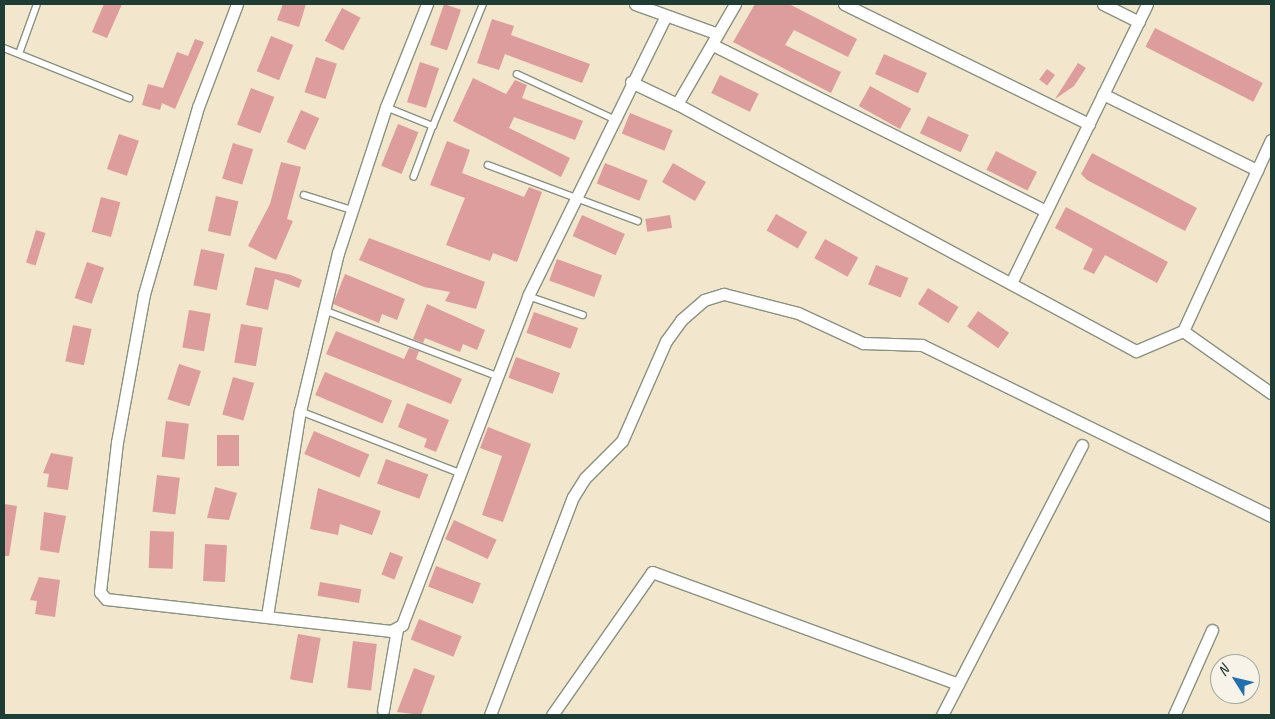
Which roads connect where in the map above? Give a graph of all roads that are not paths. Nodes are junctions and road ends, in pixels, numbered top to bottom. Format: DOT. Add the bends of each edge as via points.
graph roads {
  1 [pos="37,4"];
  2 [pos="236,4"];
  3 [pos="427,4"];
  4 [pos="483,4"];
  5 [pos="635,4"];
  6 [pos="735,4"];
  7 [pos="844,4"];
  8 [pos="1102,4"];
  9 [pos="1148,4"];
  10 [pos="665,18"];
  11 [pos="1139,22"];
  12 [pos="718,34"];
  13 [pos="713,45"];
  14 [pos="4,48"];
  15 [pos="18,54"];
  16 [pos="517,74"];
  17 [pos="630,82"];
  18 [pos="1103,94"];
  19 [pos="129,98"];
  20 [pos="677,104"];
  21 [pos="386,107"];
  22 [pos="612,118"];
  23 [pos="1089,124"];
  24 [pos="433,126"];
  25 [pos="1271,140"];
  26 [pos="488,165"];
  27 [pos="1257,170"];
  28 [pos="414,177"];
  29 [pos="304,195"];
  30 [pos="573,196"];
  31 [pos="352,210"];
  32 [pos="1046,211"];
  33 [pos="638,222"];
  34 [pos="1012,283"];
  35 [pos="528,296"];
  36 [pos="324,310"];
  37 [pos="583,315"];
  38 [pos="1183,331"];
  39 [pos="497,376"];
  40 [pos="1271,393"];
  41 [pos="300,411"];
  42 [pos="1082,445"];
  43 [pos="460,474"];
  44 [pos="1271,516"];
  45 [pos="267,616"];
  46 [pos="397,630"];
  47 [pos="1212,630"];
  48 [pos="958,684"];
  49 [pos="383,710"];
  50 [pos="490,715"];
  51 [pos="552,715"];
  52 [pos="942,715"];
  53 [pos="1174,715"];
  1 -- 15 [label="lane"];
  2 -- 45 [label="street" via="198,107 144,294 117,442 100,592 106,599"];
  3 -- 21 [label="street"];
  4 -- 24 [label="lane"];
  5 -- 10 [label="street"];
  6 -- 12 [label="street"];
  7 -- 23 [label="street"];
  8 -- 11 [label="street"];
  9 -- 11 [label="street"];
  10 -- 12 [label="street"];
  10 -- 17 [label="street"];
  11 -- 18 [label="street"];
  12 -- 13 [label="street"];
  13 -- 20 [label="street"];
  13 -- 32 [label="street"];
  14 -- 15 [label="lane"];
  15 -- 19 [label="lane"];
  16 -- 22 [label="lane"];
  17 -- 20 [label="street"];
  17 -- 22 [label="street"];
  18 -- 23 [label="street"];
  18 -- 27 [label="street"];
  20 -- 34 [label="street"];
  21 -- 24 [label="lane"];
  21 -- 31 [label="street"];
  22 -- 30 [label="street"];
  23 -- 32 [label="street"];
  24 -- 28 [label="lane"];
  25 -- 27 [label="street"];
  26 -- 30 [label="lane"];
  27 -- 38 [label="street"];
  29 -- 31 [label="lane"];
  30 -- 33 [label="lane"];
  30 -- 35 [label="street"];
  31 -- 36 [label="street"];
  32 -- 34 [label="street"];
  34 -- 38 [label="street" via="1136,351"];
  35 -- 37 [label="lane"];
  35 -- 39 [label="street"];
  36 -- 39 [label="lane"];
  36 -- 41 [label="street"];
  38 -- 40 [label="street"];
  39 -- 43 [label="street"];
  41 -- 43 [label="lane"];
  41 -- 45 [label="street"];
  42 -- 48 [label="street"];
  43 -- 46 [label="street"];
  44 -- 50 [label="street" via="922,345 863,343 798,313 724,294 704,300 680,320 666,341 622,441 585,478 573,497"];
  45 -- 46 [label="street"];
  46 -- 49 [label="street"];
  47 -- 53 [label="street"];
  48 -- 51 [label="street" via="652,572"];
  48 -- 52 [label="street"];
}
